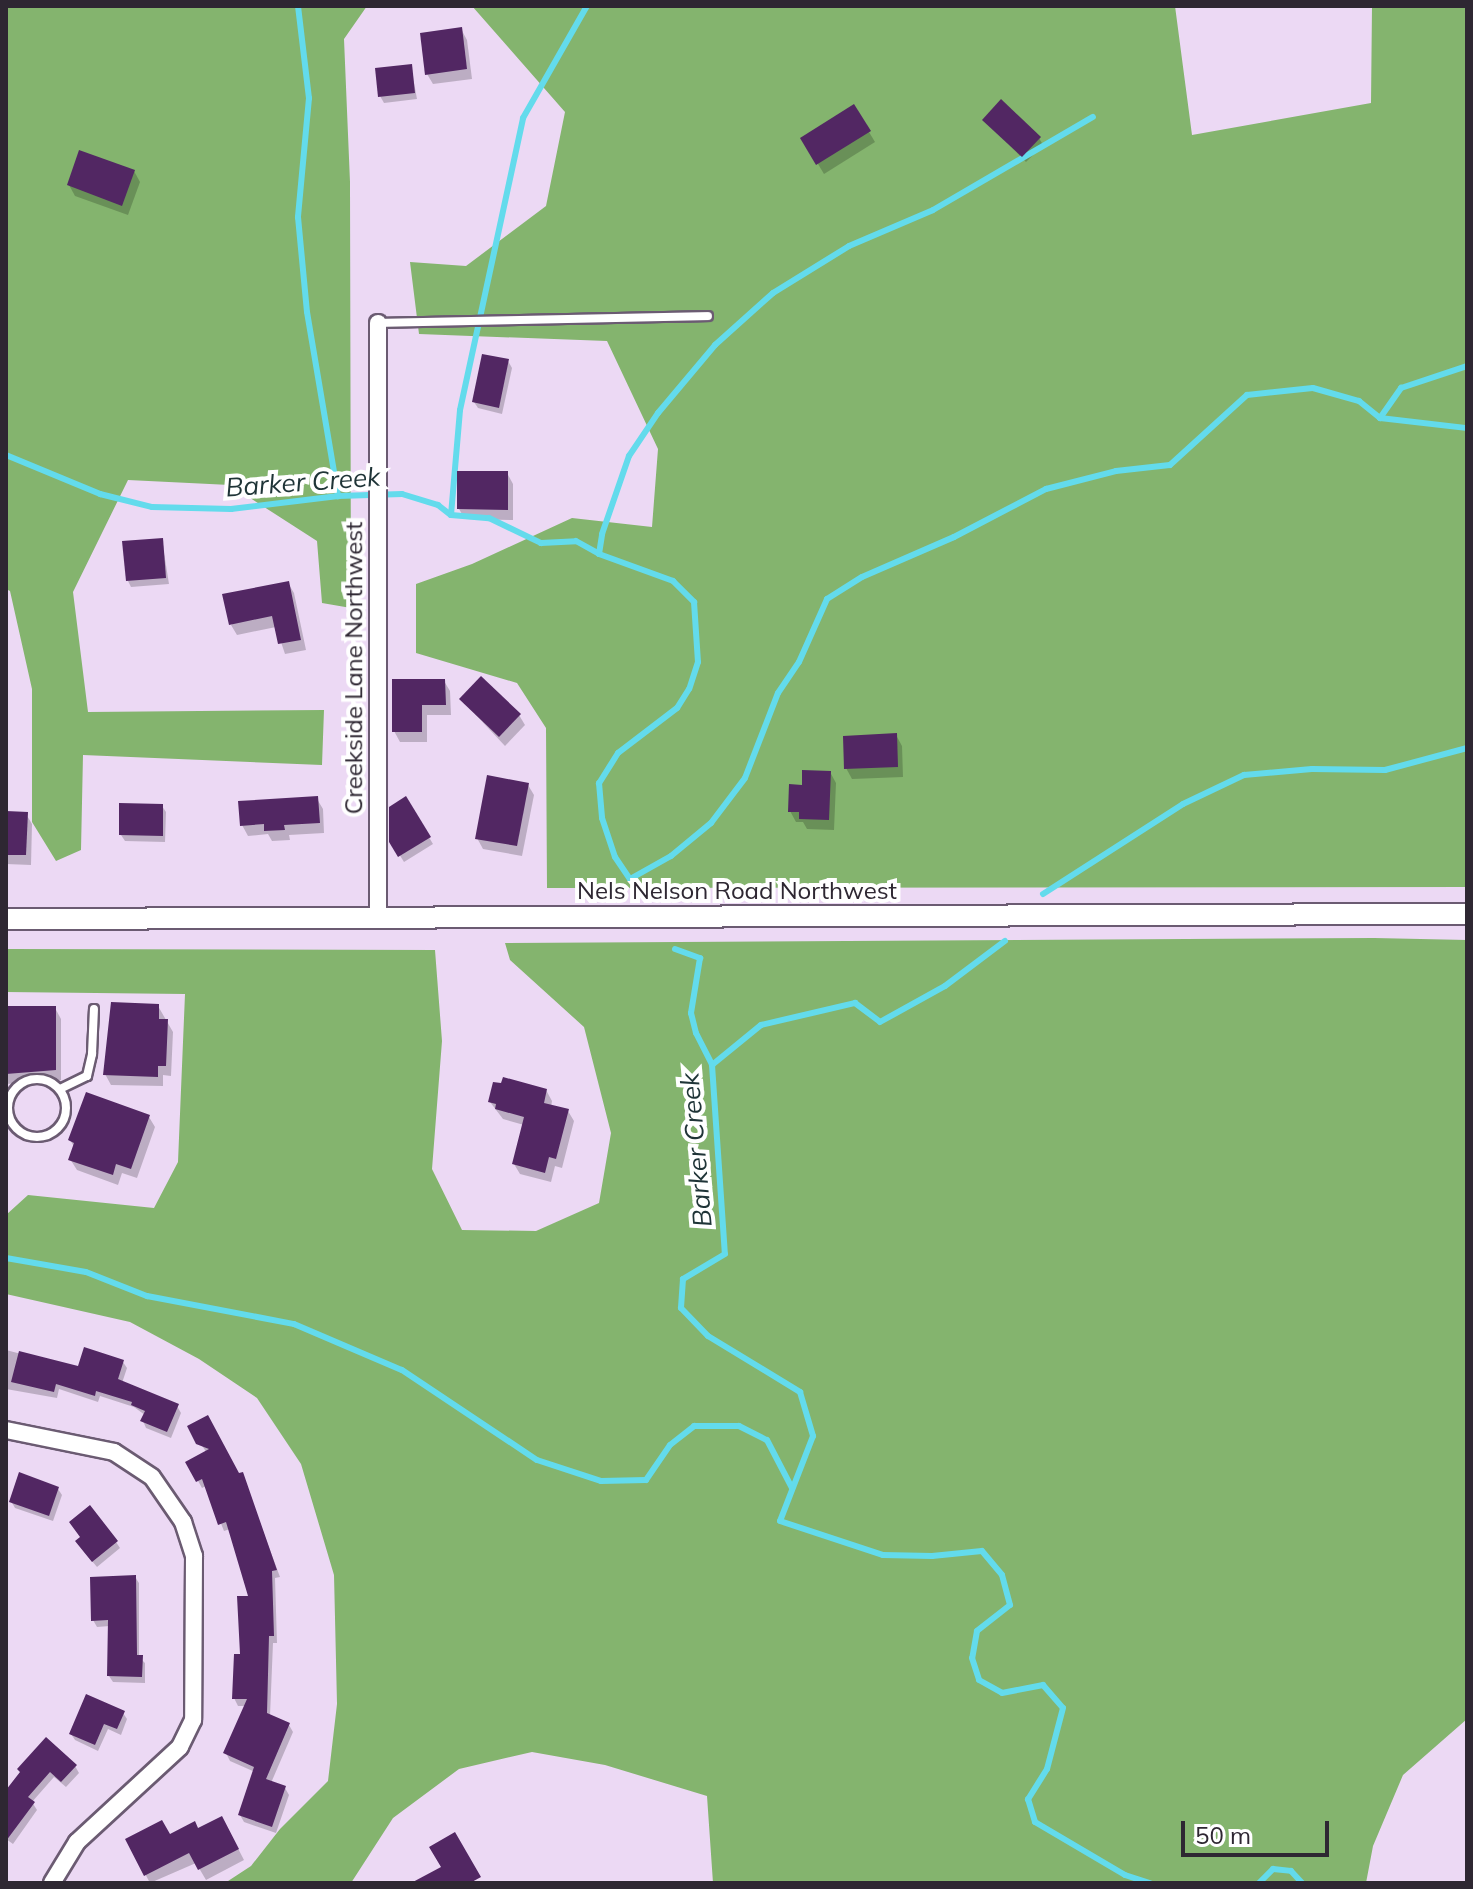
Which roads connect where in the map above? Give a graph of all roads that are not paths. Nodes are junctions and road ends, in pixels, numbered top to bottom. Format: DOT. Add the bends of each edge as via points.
graph roads {
  1 [pos="708,316"];
  2 [pos="378,323"];
  3 [pos="1467,914"];
  4 [pos="378,918"];
  5 [pos="6,919"];
  6 [pos="94,1009"];
  7 [pos="60,1089"];
  8 [pos="9,1092"];
  9 [pos="6,1430"];
  10 [pos="52,1883"];
  1 -- 2 [label="lane"];
  2 -- 4 [label="street, Creekside Lane Northwest"];
  3 -- 4 [label="street, Nels Nelson Road Northwest"];
  4 -- 5 [label="street, Nels Nelson Road Northwest"];
  6 -- 7 [label="lane" via="87,1076"];
  7 -- 8 [label="lane" via="35,1079"];
  7 -- 8 [label="lane" via="66,1117 45,1137 25,1135 11,1122"];
  9 -- 10 [label="street" via="114,1452 152,1477 183,1522 194,1556 193,1720 180,1747 77,1842"];
}
